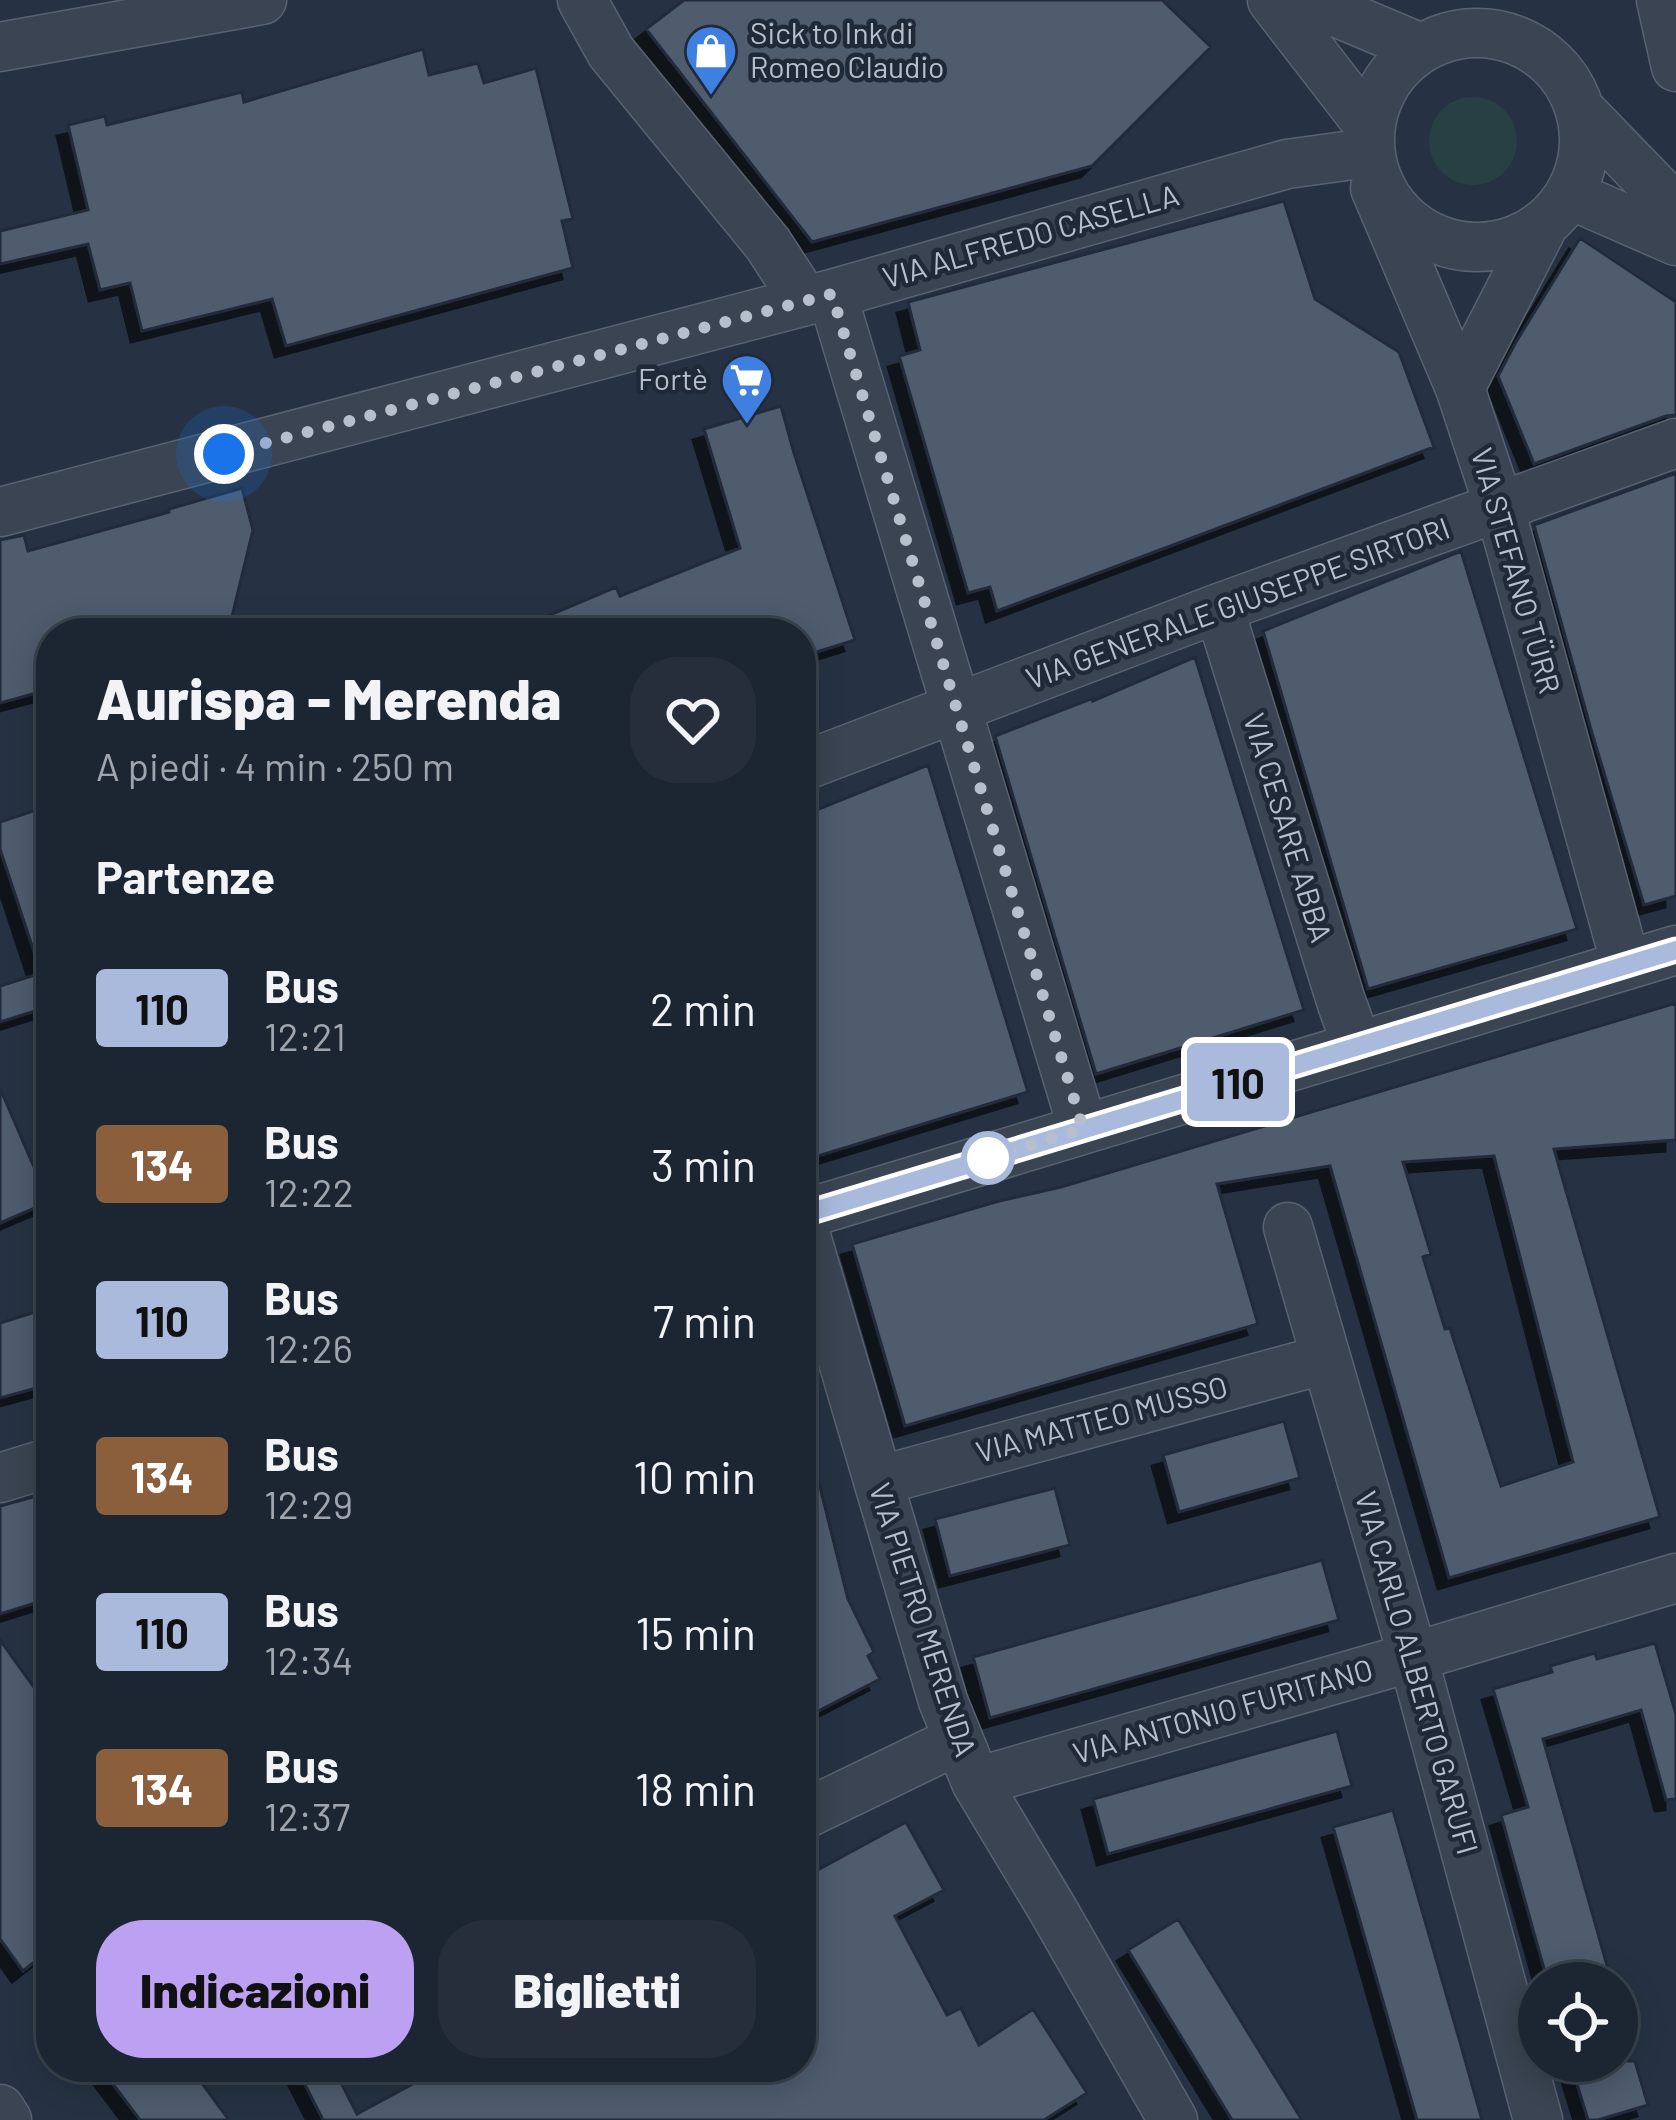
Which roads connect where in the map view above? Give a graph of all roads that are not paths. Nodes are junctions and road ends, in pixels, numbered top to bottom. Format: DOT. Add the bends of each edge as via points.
graph roads {
  1 [pos="262,0"];
  2 [pos="582,0"];
  3 [pos="1272,0"];
  4 [pos="1306,0"];
  5 [pos="1502,0"];
  6 [pos="1661,0"];
  7 [pos="1443,40"];
  8 [pos="0,47"];
  9 [pos="1676,67"];
  10 [pos="1585,116"];
  11 [pos="1370,154"];
  12 [pos="1676,209"];
  13 [pos="1556,212"];
  14 [pos="1676,241"];
  15 [pos="819,297"];
  16 [pos="1460,388"];
  17 [pos="1676,443"];
  18 [pos="1500,508"];
  19 [pos="0,512"];
  20 [pos="1219,608"];
  21 [pos="958,706"];
  22 [pos="816,760"];
  23 [pos="1676,950"];
  24 [pos="1626,964"];
  25 [pos="1357,1046"];
  26 [pos="1083,1129"];
  27 [pos="816,1212"];
  28 [pos="1288,1227"];
  29 [pos="816,1268"];
  30 [pos="1326,1359"];
  31 [pos="36,1467"];
  32 [pos="0,1478"];
  33 [pos="878,1481"];
  34 [pos="1676,1578"];
  35 [pos="1414,1657"];
  36 [pos="967,1761"];
  37 [pos="816,1811"];
  38 [pos="0,2109"];
  39 [pos="7,2120"];
  40 [pos="1172,2120"];
  41 [pos="1538,2120"];
  1 -- 8 [label="street"];
  2 -- 15 [label="street" via="611,52"];
  3 -- 11 [label="street"];
  4 -- 7 [label="street"];
  5 -- 7 [label="street"];
  6 -- 9 [label="street"];
  7 -- 10 [label="street" via="1507,40 1544,58 1570,82"];
  7 -- 11 [label="street" via="1386,77"];
  10 -- 12 [label="street"];
  10 -- 13 [label="street" via="1585,163"];
  11 -- 13 [label="street" via="1408,224 1451,244 1502,244"];
  11 -- 15 [label="street, VIA ALFREDO CASELLA" via="1287,164"];
  11 -- 16 [label="street, VIA STEFANO TÜRR"];
  13 -- 14 [label="street"];
  13 -- 16 [label="street"];
  15 -- 19 [label="street, VIA ALFREDO CASELLA"];
  15 -- 21 [label="street"];
  16 -- 18 [label="street, VIA STEFANO TÜRR"];
  17 -- 18 [label="street, VIA GENERALE GIUSEPPE SIRTORI"];
  18 -- 20 [label="street, VIA GENERALE GIUSEPPE SIRTORI"];
  18 -- 24 [label="street, VIA STEFANO TÜRR"];
  20 -- 21 [label="street, VIA GENERALE GIUSEPPE SIRTORI"];
  20 -- 25 [label="street, VIA CESARE ABBA"];
  21 -- 22 [label="street, VIA GENERALE GIUSEPPE SIRTORI"];
  21 -- 26 [label="street"];
  23 -- 24 [label="street"];
  24 -- 25 [label="street"];
  25 -- 26 [label="street"];
  26 -- 27 [label="street"];
  28 -- 30 [label="street, VIA CARLO ALBERTO GARUFI"];
  29 -- 33 [label="street, VIA PIETRO MERENDA"];
  30 -- 33 [label="street, VIA MATTEO MUSSO"];
  30 -- 35 [label="street, VIA CARLO ALBERTO GARUFI"];
  31 -- 32 [label="street"];
  33 -- 36 [label="street, VIA PIETRO MERENDA"];
  34 -- 35 [label="street, VIA ANTONIO FURITANO"];
  35 -- 36 [label="street, VIA ANTONIO FURITANO"];
  35 -- 41 [label="street, VIA CARLO ALBERTO GARUFI"];
  36 -- 37 [label="street, VIA ANTONIO FURITANO"];
  36 -- 40 [label="street, VIA PIETRO MERENDA"];
  38 -- 39 [label="street"];
}
